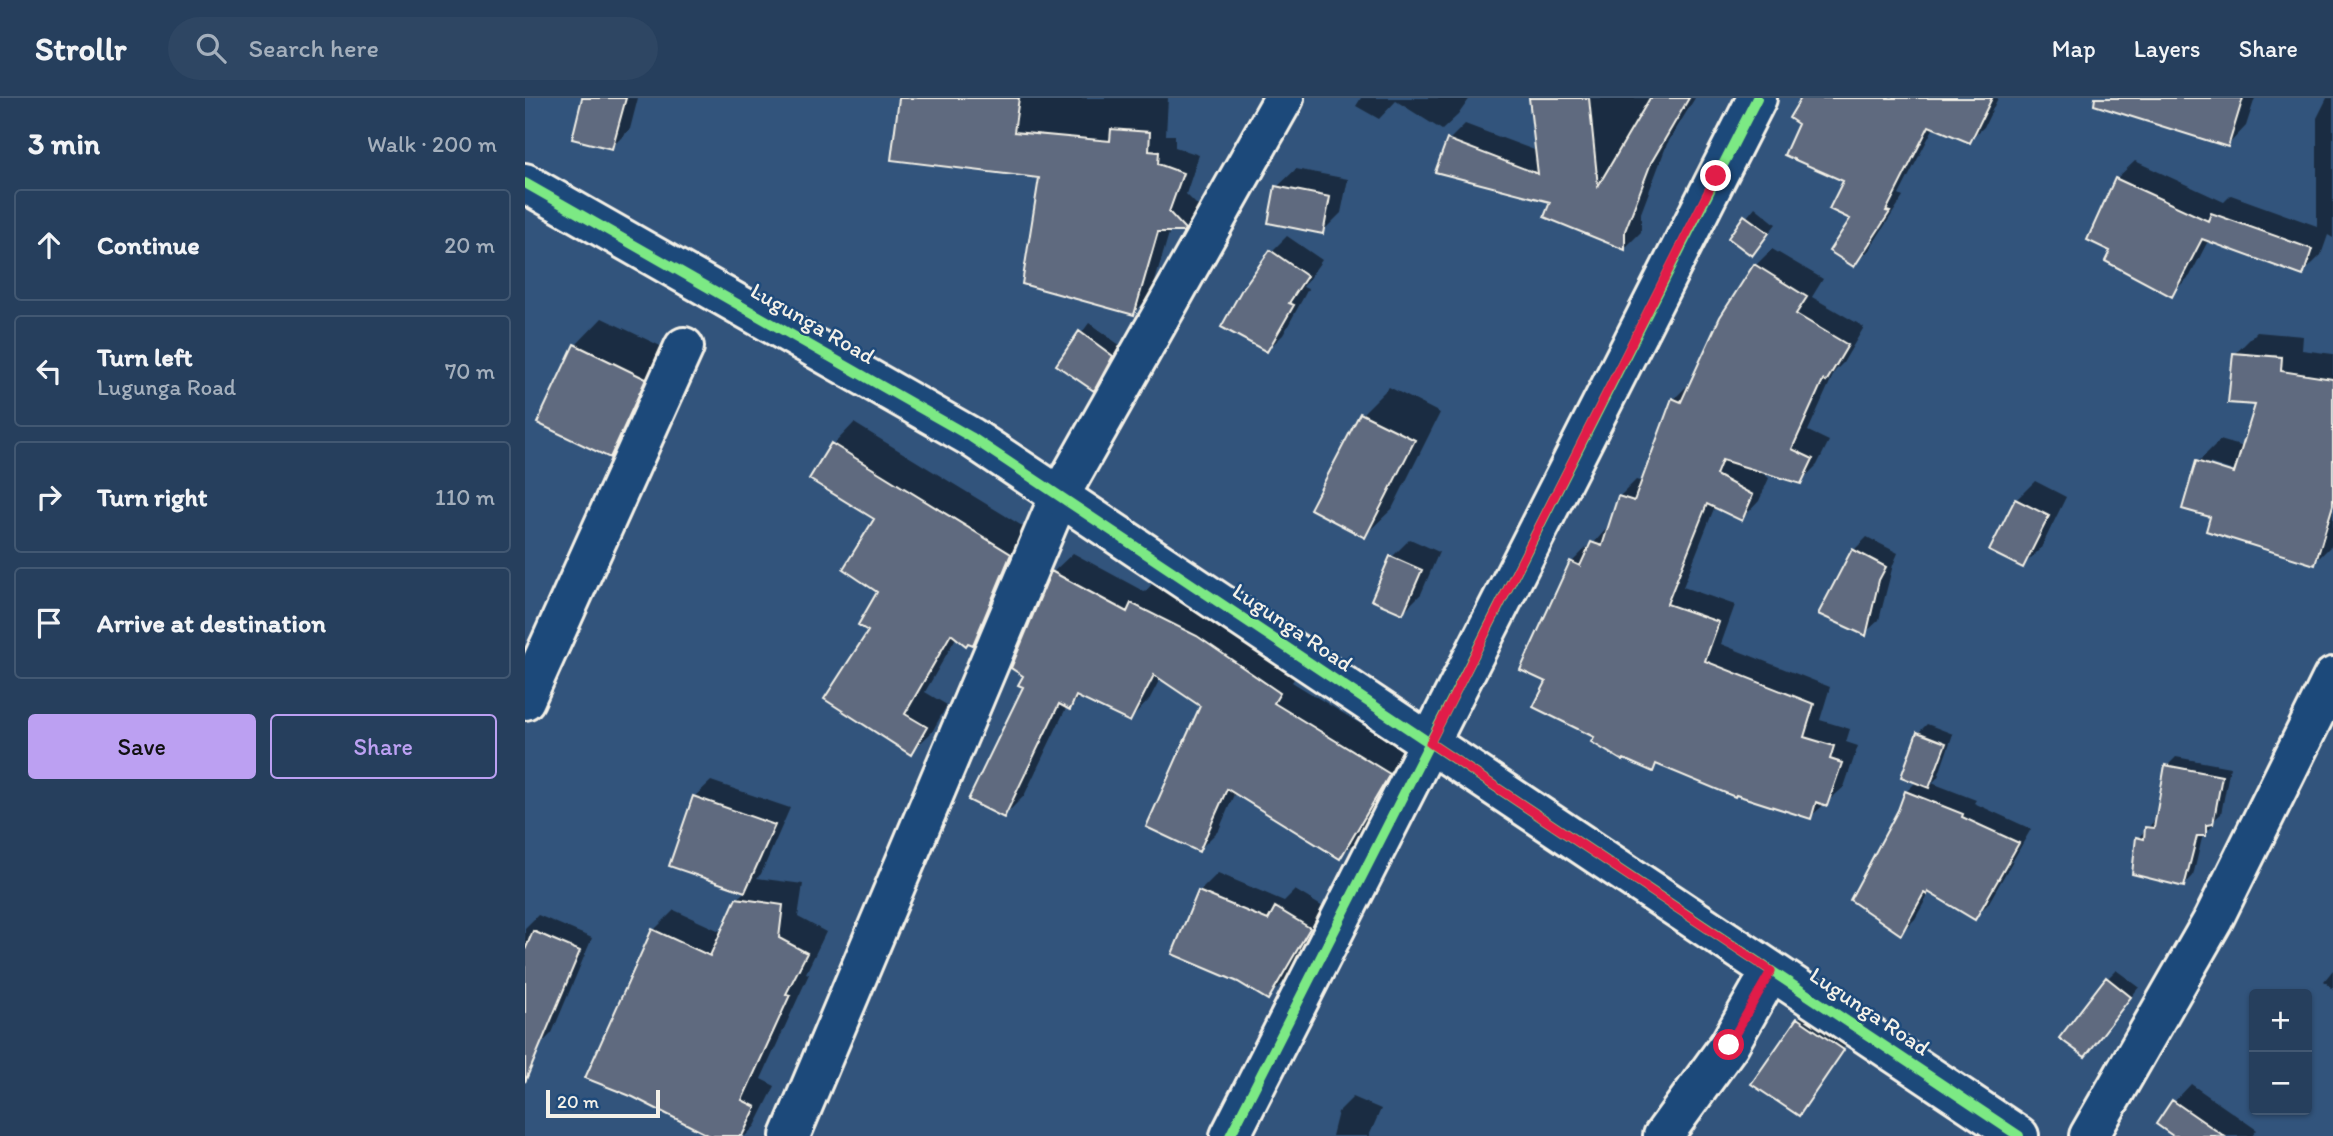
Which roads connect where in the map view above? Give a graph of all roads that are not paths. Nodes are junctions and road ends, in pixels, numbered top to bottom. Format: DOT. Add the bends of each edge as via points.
graph roads {
  1 [pos="1284,98"];
  2 [pos="1757,98"];
  3 [pos="525,183"];
  4 [pos="684,347"];
  5 [pos="1059,497"];
  6 [pos="2333,677"];
  7 [pos="525,700"];
  8 [pos="1430,743"];
  9 [pos="1771,971"];
  10 [pos="790,1136"];
  11 [pos="1230,1136"];
  12 [pos="1663,1136"];
  13 [pos="2019,1136"];
  14 [pos="2089,1136"];
  1 -- 5 [label="street"];
  2 -- 8 [label="street"];
  3 -- 5 [label="street, Lugunga Road" via="971,437"];
  4 -- 7 [label="street"];
  5 -- 8 [label="street, Lugunga Road"];
  5 -- 10 [label="street"];
  6 -- 14 [label="street" via="2213,920"];
  8 -- 9 [label="street, Lugunga Road"];
  8 -- 11 [label="street"];
  9 -- 12 [label="street" via="1729,1045"];
  9 -- 13 [label="street, Lugunga Road"];
}
